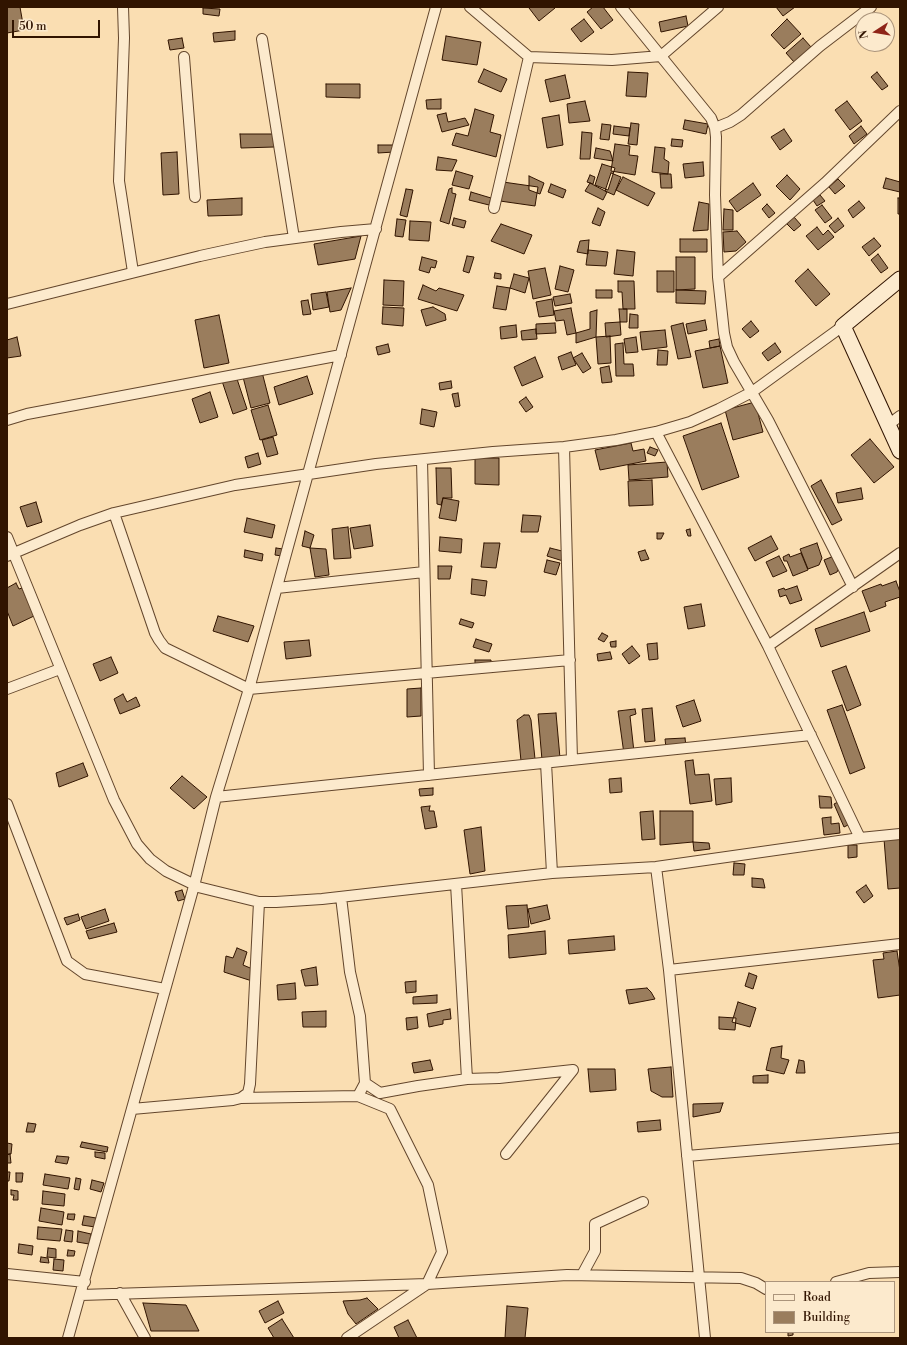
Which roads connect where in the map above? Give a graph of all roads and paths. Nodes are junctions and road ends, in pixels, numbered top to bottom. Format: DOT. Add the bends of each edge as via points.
graph roads {
  1 [pos="123,7"];
  2 [pos="436,7"];
  3 [pos="470,7"];
  4 [pos="621,7"];
  5 [pos="718,7"];
  6 [pos="870,7"];
  7 [pos="262,39"];
  8 [pos="661,56"];
  9 [pos="184,57"];
  10 [pos="529,57"];
  11 [pos="900,111"];
  12 [pos="715,128"];
  13 [pos="195,197"];
  14 [pos="494,208"];
  15 [pos="376,229"];
  16 [pos="294,238"];
  17 [pos="133,272"];
  18 [pos="718,277"];
  19 [pos="900,279"];
  20 [pos="7,304"];
  21 [pos="843,326"];
  22 [pos="341,355"];
  23 [pos="752,392"];
  24 [pos="900,416"];
  25 [pos="7,420"];
  26 [pos="888,425"];
  27 [pos="656,432"];
  28 [pos="564,447"];
  29 [pos="900,451"];
  30 [pos="422,460"];
  31 [pos="308,474"];
  32 [pos="114,513"];
  33 [pos="7,537"];
  34 [pos="900,553"];
  35 [pos="10,555"];
  36 [pos="424,572"];
  37 [pos="853,587"];
  38 [pos="277,588"];
  39 [pos="768,646"];
  40 [pos="570,660"];
  41 [pos="60,669"];
  42 [pos="426,673"];
  43 [pos="7,689"];
  44 [pos="249,689"];
  45 [pos="811,735"];
  46 [pos="572,760"];
  47 [pos="546,763"];
  48 [pos="429,775"];
  49 [pos="216,797"];
  50 [pos="7,804"];
  51 [pos="900,834"];
  52 [pos="860,838"];
  53 [pos="656,867"];
  54 [pos="552,873"];
  55 [pos="456,884"];
  56 [pos="194,885"];
  57 [pos="341,897"];
  58 [pos="260,902"];
  59 [pos="900,944"];
  60 [pos="669,970"];
  61 [pos="166,989"];
  62 [pos="467,1078"];
  63 [pos="365,1083"];
  64 [pos="358,1096"];
  65 [pos="241,1098"];
  66 [pos="132,1109"];
  67 [pos="900,1138"];
  68 [pos="506,1154"];
  69 [pos="687,1156"];
  70 [pos="643,1202"];
  71 [pos="900,1272"];
  72 [pos="7,1274"];
  73 [pos="582,1275"];
  74 [pos="699,1277"];
  75 [pos="840,1281"];
  76 [pos="84,1282"];
  77 [pos="427,1284"];
  78 [pos="765,1288"];
  79 [pos="120,1293"];
  80 [pos="81,1295"];
  81 [pos="68,1338"];
  82 [pos="145,1338"];
  83 [pos="346,1338"];
  84 [pos="705,1338"];
  1 -- 17 [label="street" via="119,181"];
  2 -- 15 [label="street"];
  3 -- 10 [label="street"];
  4 -- 8 [label="street"];
  5 -- 8 [label="street"];
  6 -- 12 [label="street" via="741,114"];
  7 -- 16 [label="street"];
  8 -- 10 [label="street" via="612,60"];
  8 -- 12 [label="street" via="711,118"];
  9 -- 13 [label="street"];
  10 -- 14 [label="street"];
  11 -- 18 [label="street" via="825,183"];
  12 -- 18 [label="street"];
  15 -- 16 [label="street"];
  15 -- 22 [label="street"];
  16 -- 17 [label="street"];
  17 -- 20 [label="street"];
  18 -- 23 [label="street" via="727,347"];
  19 -- 21 [label="street"];
  21 -- 23 [label="street"];
  21 -- 26 [label="street"];
  22 -- 25 [label="street"];
  22 -- 31 [label="street"];
  23 -- 27 [label="street" via="690,422"];
  23 -- 37 [label="street"];
  24 -- 26 [label="street"];
  26 -- 29 [label="street"];
  27 -- 28 [label="street"];
  27 -- 39 [label="street"];
  28 -- 30 [label="street"];
  28 -- 40 [label="street"];
  30 -- 31 [label="street"];
  30 -- 36 [label="street"];
  31 -- 32 [label="street" via="235,485"];
  31 -- 38 [label="street"];
  32 -- 35 [label="street"];
  32 -- 44 [label="street" via="155,633 165,648"];
  33 -- 35 [label="street"];
  34 -- 37 [label="street"];
  35 -- 41 [label="street"];
  36 -- 38 [label="street"];
  36 -- 42 [label="street"];
  37 -- 39 [label="street"];
  38 -- 44 [label="street"];
  39 -- 45 [label="street"];
  40 -- 42 [label="street"];
  40 -- 46 [label="street"];
  41 -- 43 [label="street"];
  41 -- 56 [label="street" via="114,800 137,844 150,859 166,871"];
  42 -- 44 [label="street"];
  42 -- 48 [label="street"];
  44 -- 49 [label="street"];
  45 -- 46 [label="street"];
  45 -- 52 [label="street"];
  46 -- 47 [label="street"];
  47 -- 48 [label="street"];
  47 -- 54 [label="street"];
  48 -- 49 [label="street"];
  49 -- 56 [label="street"];
  50 -- 61 [label="street" via="67,961 85,974"];
  51 -- 52 [label="street"];
  52 -- 53 [label="street"];
  53 -- 54 [label="street"];
  53 -- 60 [label="street"];
  54 -- 55 [label="street"];
  55 -- 57 [label="street"];
  55 -- 62 [label="street"];
  56 -- 58 [label="street"];
  56 -- 61 [label="street"];
  57 -- 58 [label="street"];
  57 -- 63 [label="street" via="350,972 360,1016"];
  58 -- 65 [label="street" via="250,1084 248,1093"];
  59 -- 60 [label="street"];
  60 -- 69 [label="street"];
  61 -- 66 [label="street"];
  62 -- 63 [label="street" via="380,1093"];
  62 -- 68 [label="street" via="499,1078 573,1070"];
  63 -- 64 [label="street"];
  64 -- 65 [label="street"];
  64 -- 77 [label="street" via="390,1109 428,1185 442,1252"];
  65 -- 66 [label="street"];
  66 -- 76 [label="street"];
  67 -- 69 [label="street"];
  69 -- 74 [label="street"];
  70 -- 73 [label="street" via="596,1224 595,1251"];
  71 -- 75 [label="street" via="869,1273"];
  72 -- 76 [label="street"];
  73 -- 74 [label="street"];
  73 -- 77 [label="street"];
  74 -- 78 [label="street" via="741,1278"];
  74 -- 84 [label="street"];
  76 -- 80 [label="street"];
  77 -- 79 [label="street"];
  77 -- 83 [label="street"];
  79 -- 80 [label="street"];
  79 -- 82 [label="street"];
  80 -- 81 [label="street"];
}
